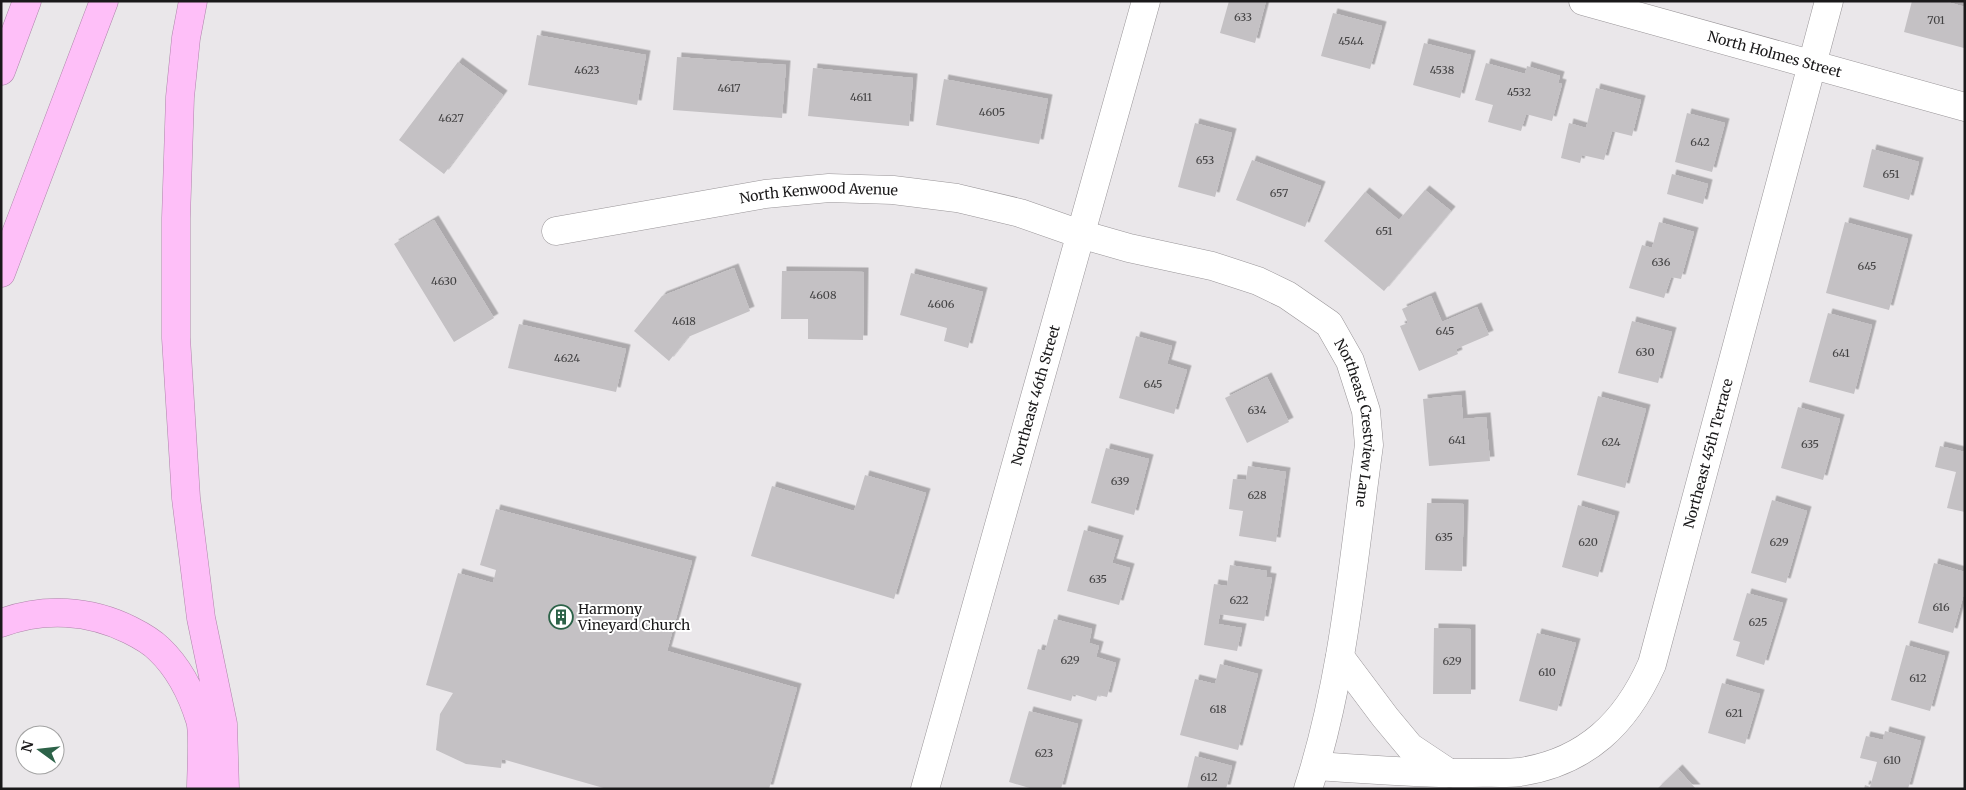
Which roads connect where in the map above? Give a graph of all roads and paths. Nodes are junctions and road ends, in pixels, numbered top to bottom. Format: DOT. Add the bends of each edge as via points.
graph roads {
  1 [pos="27,1"];
  2 [pos="104,1"];
  3 [pos="193,1"];
  4 [pos="1146,1"];
  5 [pos="1583,1"];
  6 [pos="1829,1"];
  7 [pos="1812,66"];
  8 [pos="1,71"];
  9 [pos="1965,107"];
  10 [pos="556,231"];
  11 [pos="1080,234"];
  12 [pos="1,273"];
  13 [pos="1,623"];
  14 [pos="1340,657"];
  15 [pos="1449,773"];
  16 [pos="1312,777"];
  17 [pos="201,789"];
  18 [pos="225,789"];
  19 [pos="925,789"];
  1 -- 8 [label="highway"];
  2 -- 12 [label="highway"];
  3 -- 18 [label="highway" via="180,97 176,338 186,498 201,618 223,724"];
  4 -- 11 [label="street, Northeast 46th Street"];
  5 -- 7 [label="street, North Holmes Street"];
  6 -- 7 [label="street, Northeast 45th Terrace"];
  7 -- 9 [label="street, North Holmes Street"];
  7 -- 15 [label="street, Northeast 45th Terrace" via="1652,664 1643,684 1618,721 1583,750 1563,760 1519,772"];
  10 -- 11 [label="street, North Kenwood Avenue" via="765,194 829,188 893,190 957,198 1020,213"];
  11 -- 14 [label="street, Northeast Crestview Lane" via="1258,280 1288,295 1329,324 1353,369 1366,411 1368,445"];
  11 -- 19 [label="street, Northeast 46th Street"];
  13 -- 17 [label="highway" via="34,614 78,613 120,625 158,648 183,678 201,722"];
  14 -- 15 [label="street" via="1410,747"];
  14 -- 16 [label="street, Northeast Crestview Lane"];
  15 -- 16 [label="street, Northeast 45th Terrace"];
}
